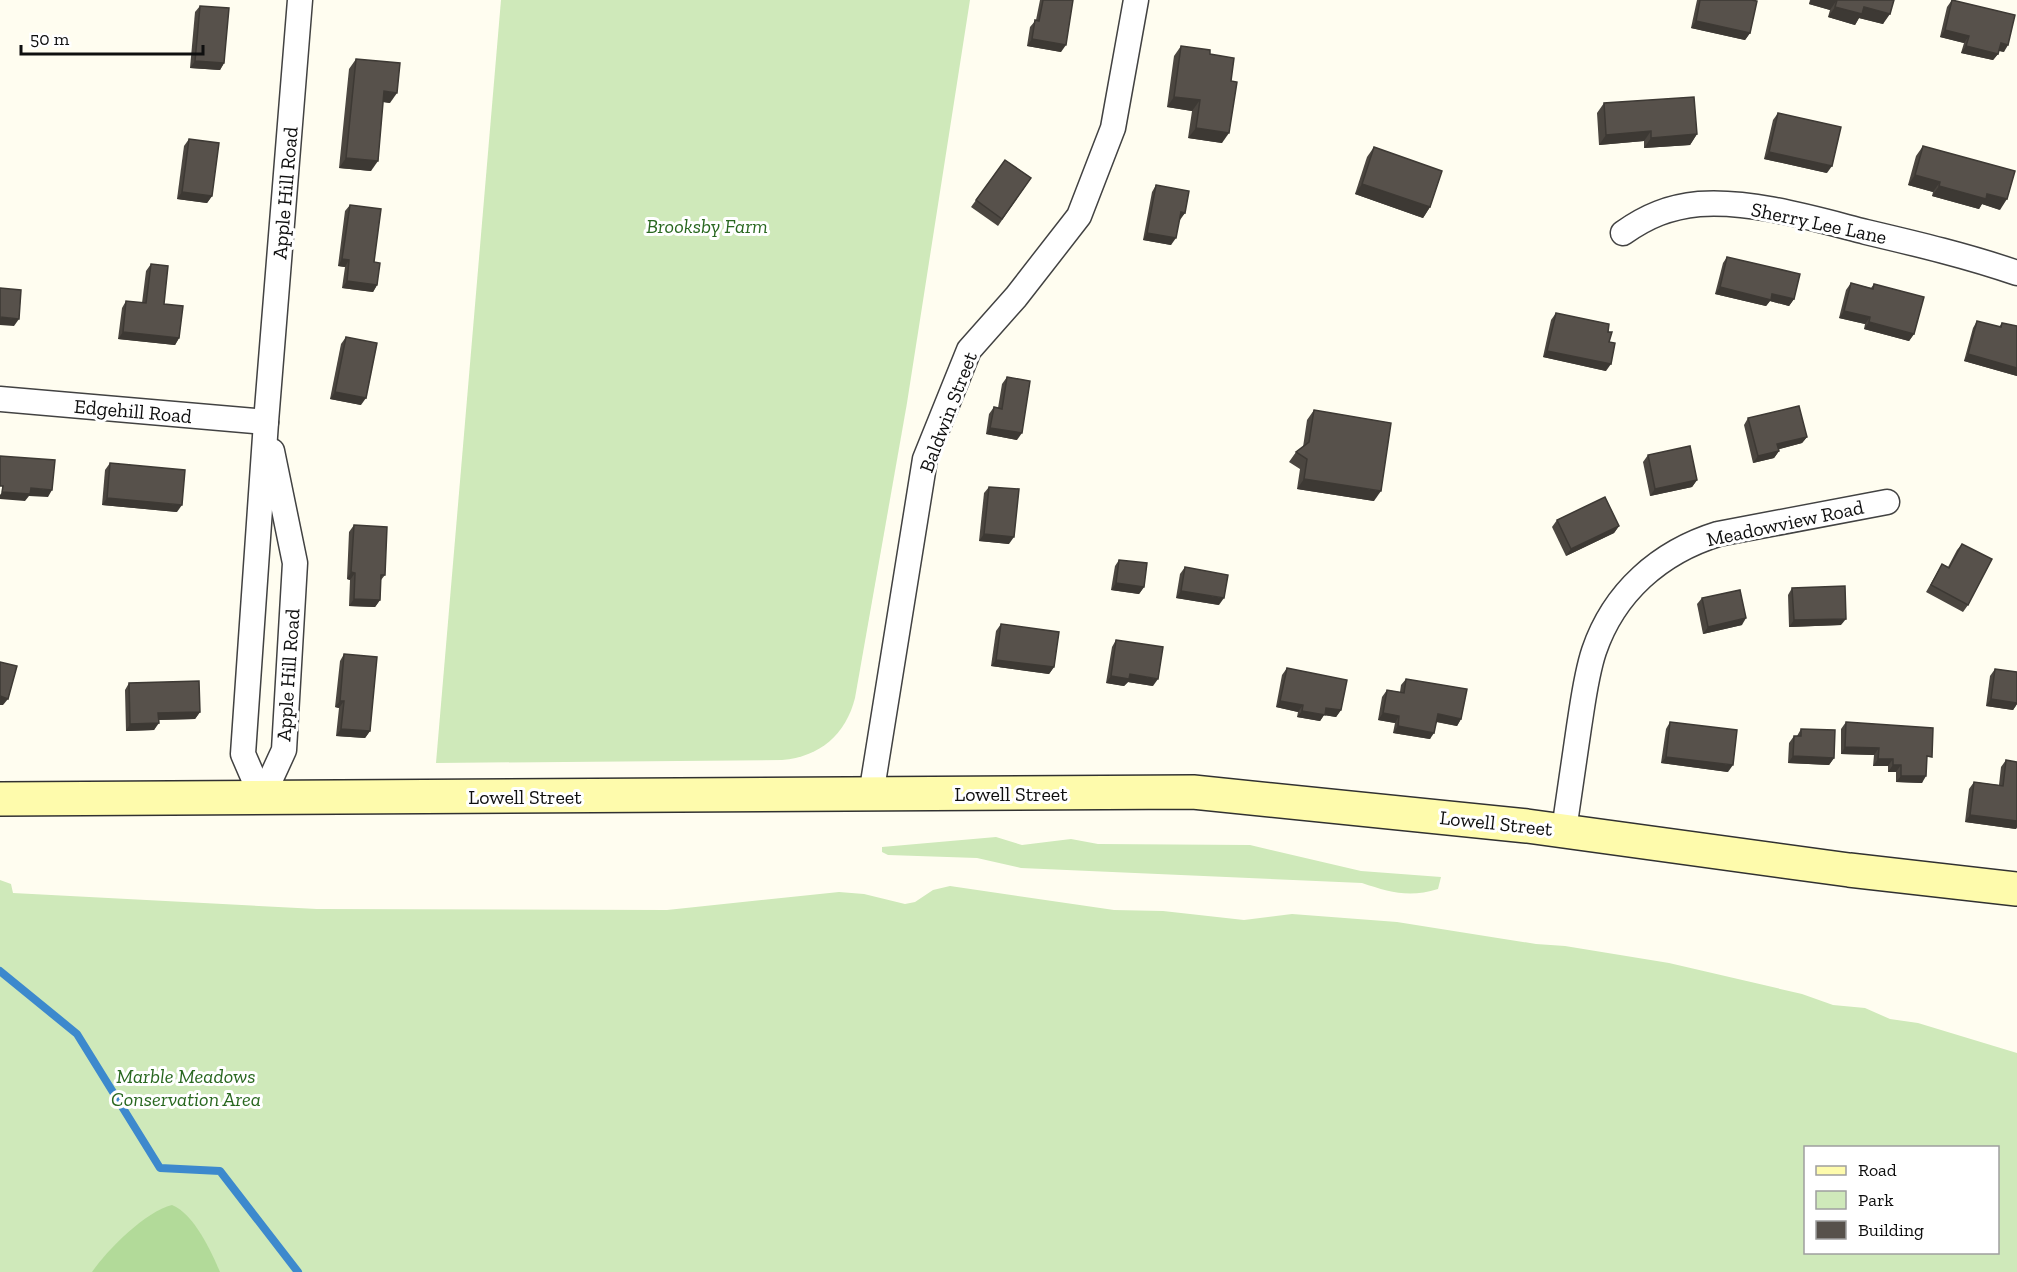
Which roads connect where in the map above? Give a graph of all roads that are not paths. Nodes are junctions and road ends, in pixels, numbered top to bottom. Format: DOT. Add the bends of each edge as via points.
graph roads {
  1 [pos="300,0"];
  2 [pos="1136,0"];
  3 [pos="1623,233"];
  4 [pos="2017,273"];
  5 [pos="0,399"];
  6 [pos="266,422"];
  7 [pos="1887,502"];
  8 [pos="871,795"];
  9 [pos="262,798"];
  10 [pos="0,799"];
  11 [pos="1564,830"];
  12 [pos="2017,889"];
  1 -- 6 [label="street, Apple Hill Road"];
  2 -- 8 [label="street, Baldwin Street" via="1113,128 1079,216 969,350 925,459"];
  3 -- 4 [label="street, Sherry Lee Lane" via="1647,216 1673,208 1701,204 1759,208"];
  5 -- 6 [label="street, Edgehill Road"];
  6 -- 9 [label="street, Apple Hill Road" via="243,754"];
  6 -- 9 [label="street, Apple Hill Road" via="295,563 284,750"];
  7 -- 11 [label="street, Meadowview Road" via="1718,534 1699,540 1646,571 1614,609 1594,651"];
  8 -- 9 [label="main road, Lowell Street"];
  8 -- 11 [label="main road, Lowell Street" via="1193,792"];
  9 -- 10 [label="main road, Lowell Street"];
  11 -- 12 [label="main road, Lowell Street"];
}
